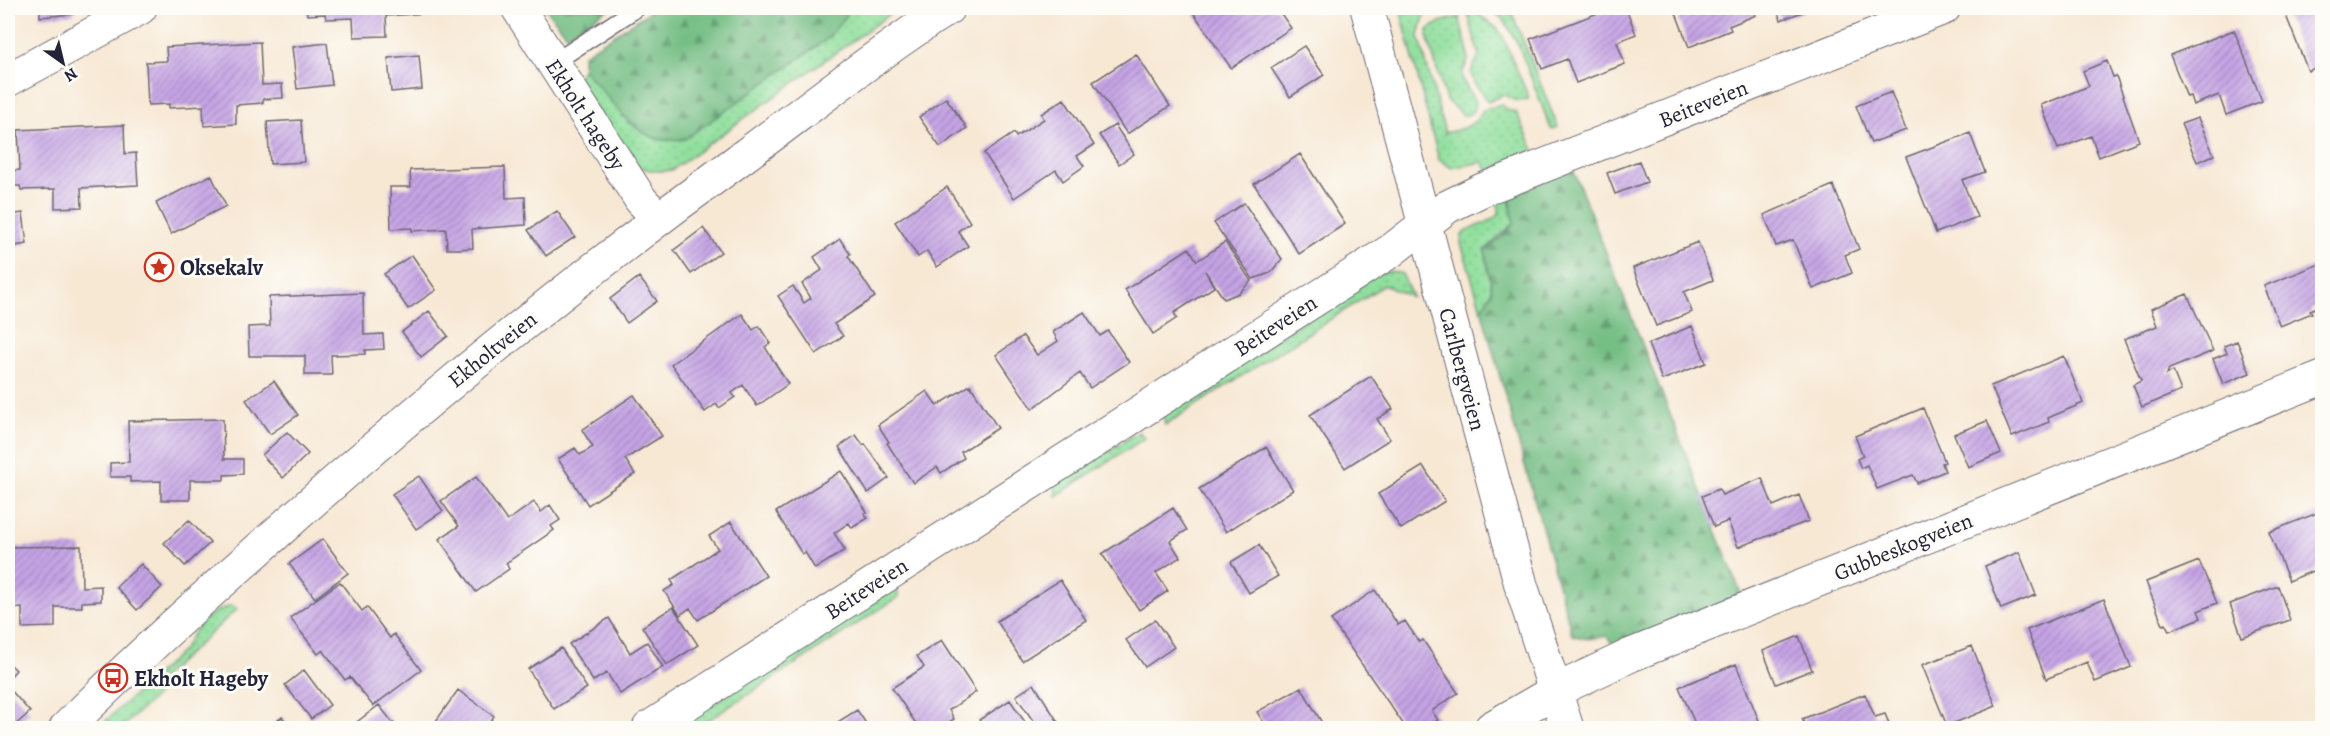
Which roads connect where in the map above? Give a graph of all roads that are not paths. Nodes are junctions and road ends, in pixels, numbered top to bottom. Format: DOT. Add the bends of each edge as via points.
graph roads {
  1 [pos="140,8"];
  2 [pos="518,8"];
  3 [pos="637,8"];
  4 [pos="948,8"];
  5 [pos="1367,8"];
  6 [pos="1944,8"];
  7 [pos="553,63"];
  8 [pos="8,80"];
  9 [pos="658,218"];
  10 [pos="1424,223"];
  11 [pos="2322,378"];
  12 [pos="1555,691"];
  13 [pos="660,724"];
  14 [pos="66,729"];
  15 [pos="1491,729"];
  16 [pos="1567,729"];
  1 -- 8 [label="street"];
  2 -- 7 [label="street, Ekholt hageby"];
  3 -- 7 [label="lane"];
  4 -- 9 [label="street, Ekholtveien"];
  5 -- 10 [label="street, Carlbergveien"];
  6 -- 10 [label="street, Beiteveien" via="1482,190"];
  7 -- 9 [label="street, Ekholt hageby" via="641,200"];
  9 -- 14 [label="street, Ekholtveien" via="465,370 346,470 108,686"];
  10 -- 12 [label="street, Carlbergveien" via="1521,585"];
  10 -- 13 [label="street, Beiteveien" via="1392,250"];
  11 -- 12 [label="street, Gubbeskogveien" via="1631,655"];
  12 -- 15 [label="street, Gubbeskogveien"];
  12 -- 16 [label="street, Carlbergveien"];
}
